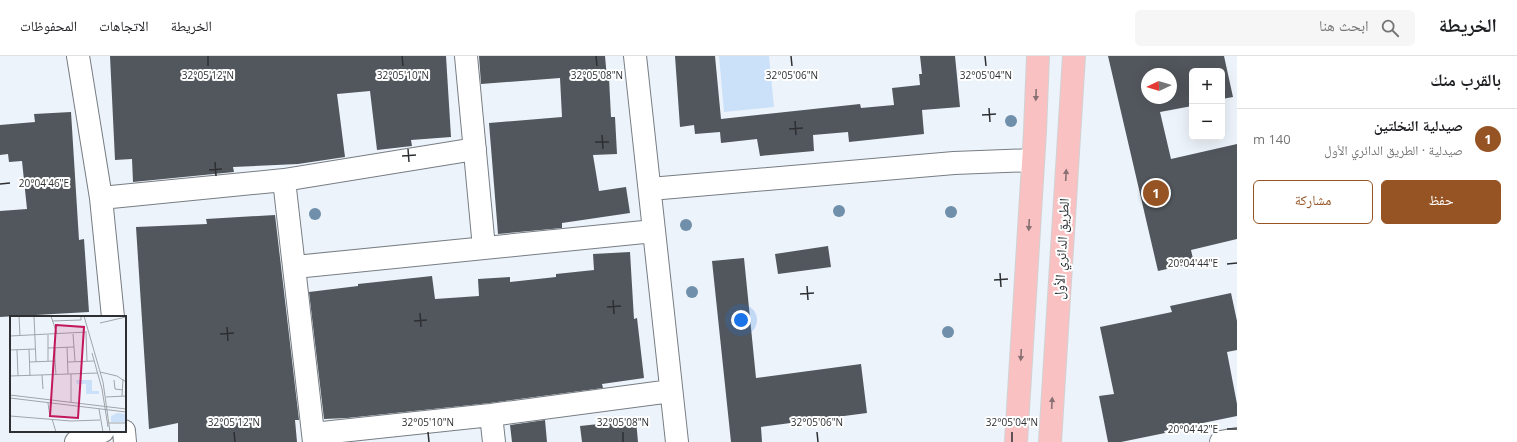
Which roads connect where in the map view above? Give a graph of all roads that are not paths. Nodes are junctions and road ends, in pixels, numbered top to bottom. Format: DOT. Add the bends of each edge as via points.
graph roads {
  1 [pos="78,56"];
  2 [pos="466,56"];
  3 [pos="635,56"];
  4 [pos="1038,56"];
  5 [pos="1074,56"];
  6 [pos="475,149"];
  7 [pos="1033,160"];
  8 [pos="284,180"];
  9 [pos="650,189"];
  10 [pos="101,198"];
  11 [pos="654,231"];
  12 [pos="484,248"];
  13 [pos="295,267"];
  14 [pos="113,316"];
  15 [pos="671,391"];
  16 [pos="491,415"];
  17 [pos="101,432"];
  18 [pos="124,432"];
  19 [pos="313,438"];
  20 [pos="1237,439"];
  21 [pos="76,442"];
  22 [pos="126,442"];
  23 [pos="494,442"];
  24 [pos="677,442"];
  25 [pos="1016,442"];
  26 [pos="1050,442"];
  27 [pos="1221,442"];
  1 -- 10 [label="street"];
  2 -- 6 [label="street"];
  3 -- 9 [label="street"];
  4 -- 7 [label="main road, one-way"];
  26 -- 5 [label="main road, الطريق الدائري الأول, one-way"];
  6 -- 8 [label="street"];
  6 -- 12 [label="street"];
  7 -- 9 [label="street" via="954,162"];
  7 -- 25 [label="main road, one-way"];
  8 -- 10 [label="street"];
  8 -- 13 [label="street"];
  9 -- 11 [label="street"];
  10 -- 14 [label="street"];
  11 -- 12 [label="street"];
  11 -- 15 [label="street"];
  12 -- 13 [label="street"];
  13 -- 19 [label="street"];
  15 -- 16 [label="street"];
  15 -- 24 [label="street"];
  16 -- 19 [label="street"];
  16 -- 23 [label="street"];
  17 -- 21 [label="street"];
  18 -- 22 [label="street"];
  20 -- 27 [label="street"];
}
